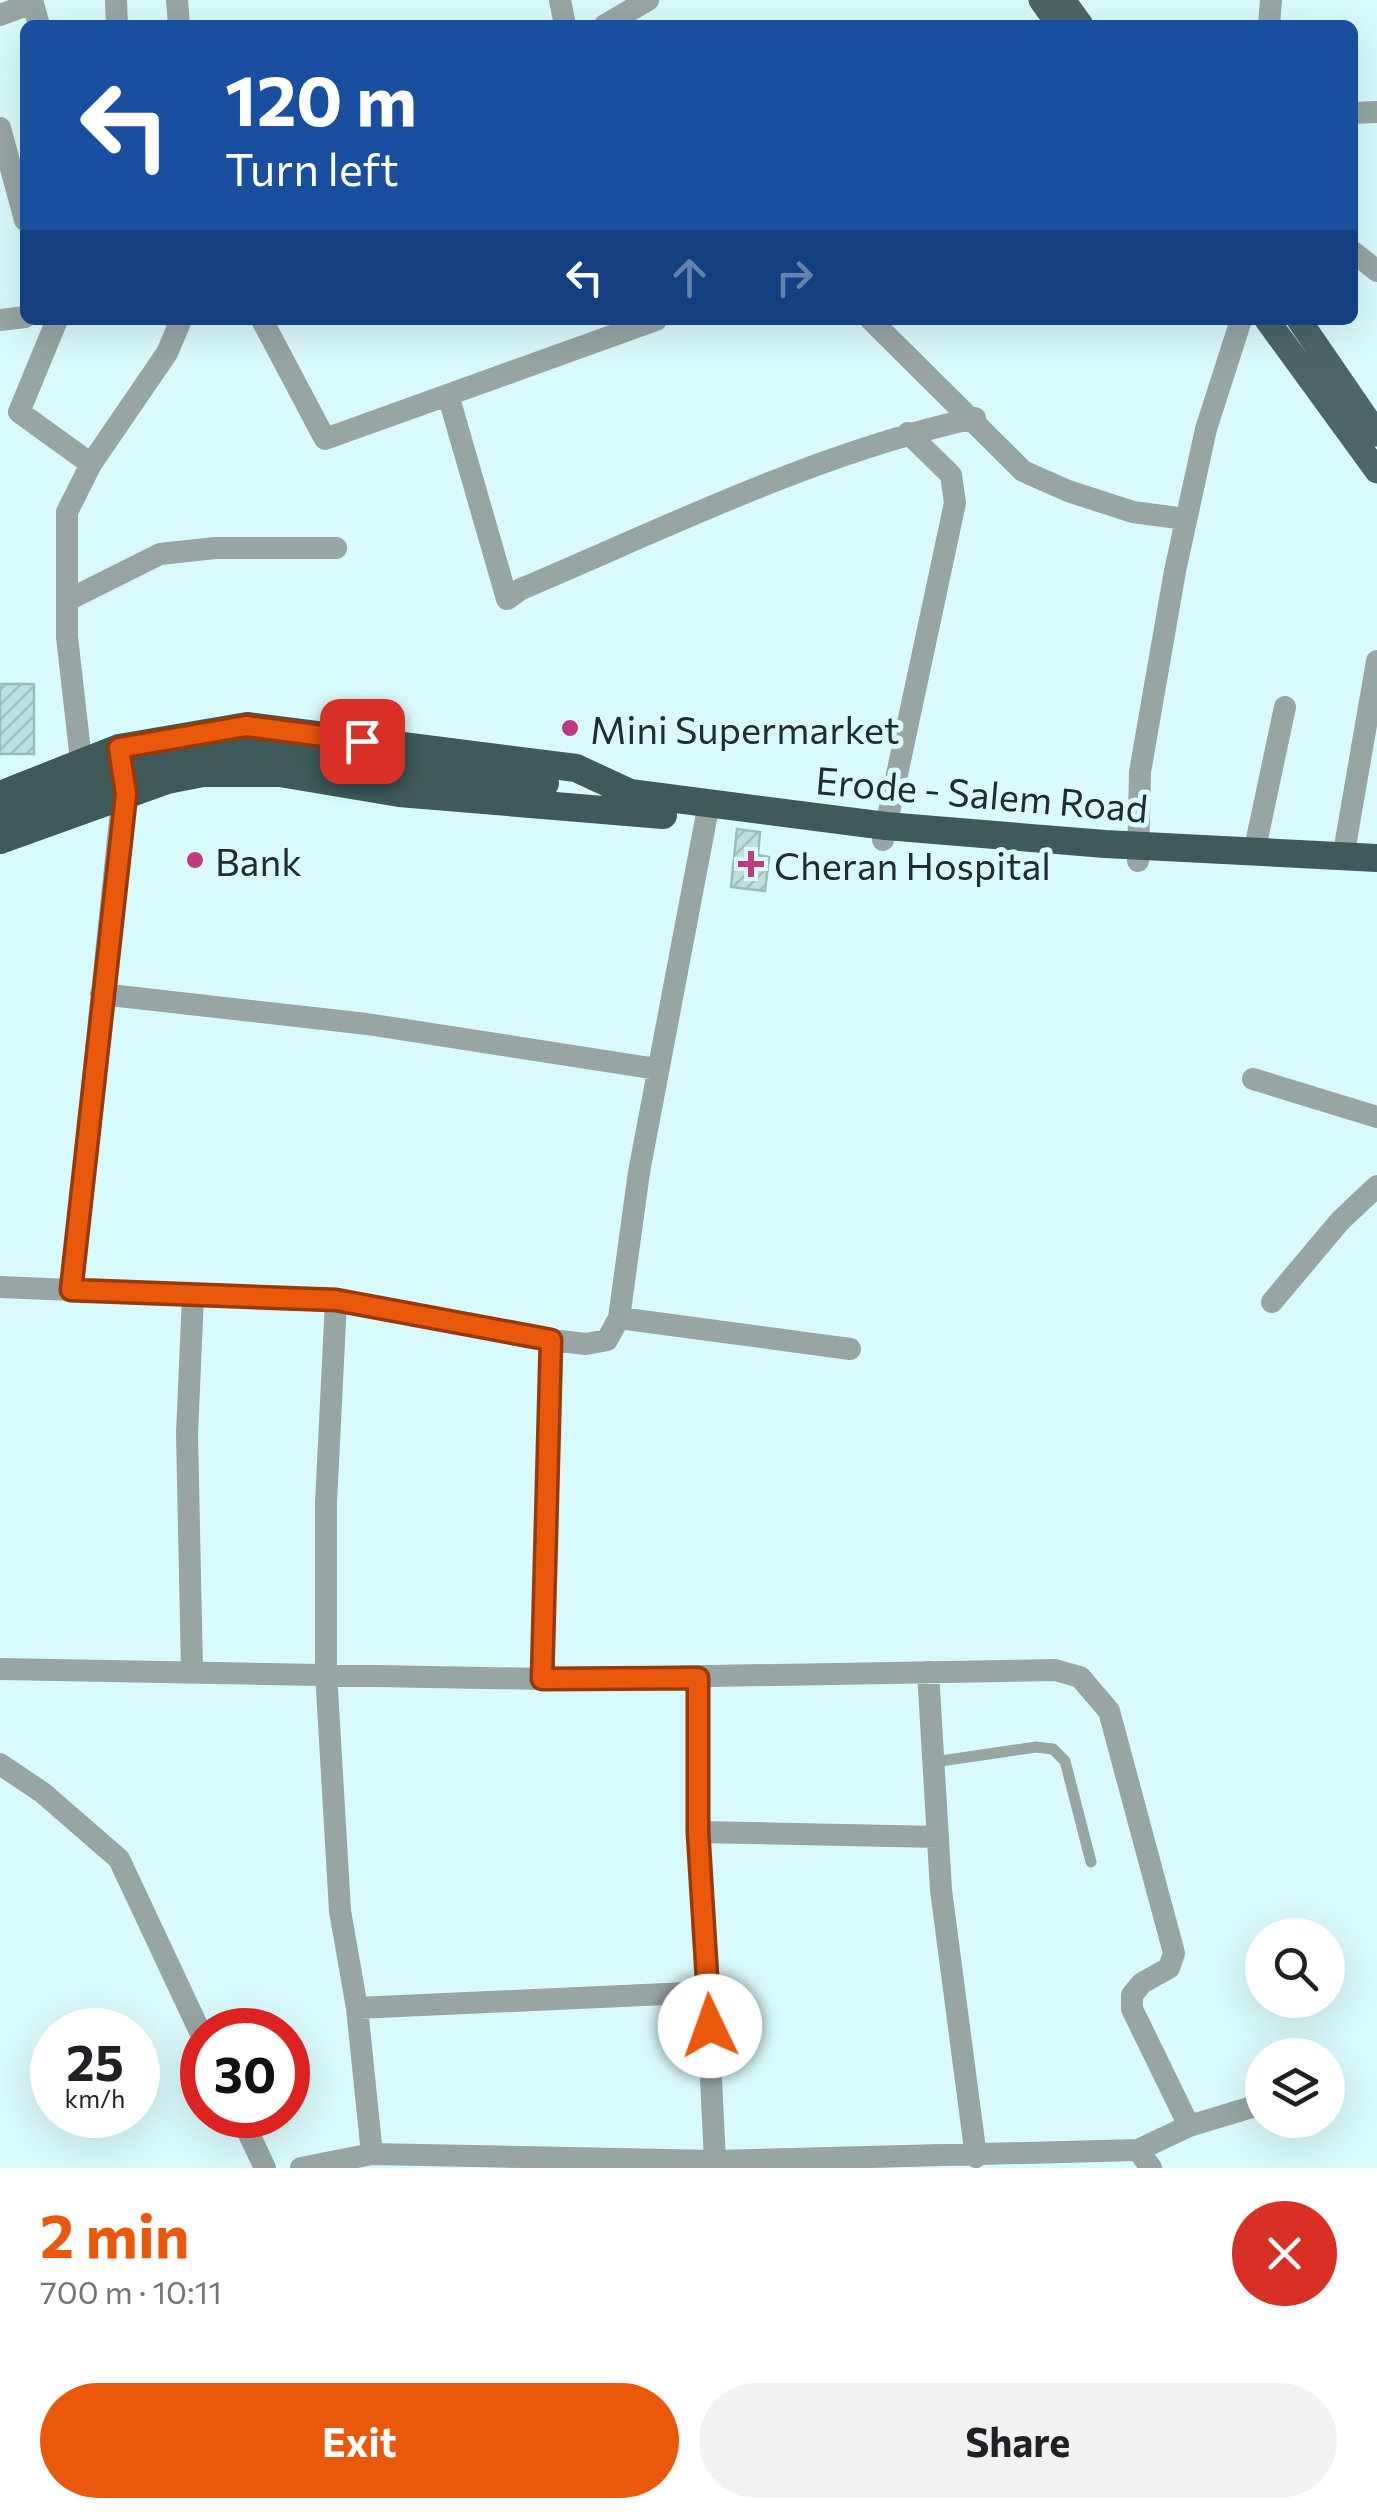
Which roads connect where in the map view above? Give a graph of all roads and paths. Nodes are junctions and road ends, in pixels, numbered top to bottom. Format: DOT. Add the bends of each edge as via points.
graph roads {
  1 [pos="648,0"];
  2 [pos="34,9"];
  3 [pos="0,15"];
  4 [pos="617,20"];
  5 [pos="0,128"];
  6 [pos="20,202"];
  7 [pos="56,325"];
  8 [pos="179,325"];
  9 [pos="265,325"];
  10 [pos="643,325"];
  11 [pos="876,325"];
  12 [pos="1238,325"];
  13 [pos="1270,325"];
  14 [pos="1302,325"];
  15 [pos="449,398"];
  16 [pos="975,418"];
  17 [pos="908,433"];
  18 [pos="1377,434"];
  19 [pos="91,464"];
  20 [pos="1377,470"];
  21 [pos="1185,519"];
  22 [pos="336,548"];
  23 [pos="70,599"];
  24 [pos="1377,661"];
  25 [pos="1285,707"];
  26 [pos="119,748"];
  27 [pos="80,762"];
  28 [pos="630,793"];
  29 [pos="126,794"];
  30 [pos="0,795"];
  31 [pos="88,808"];
  32 [pos="707,811"];
  33 [pos="0,816"];
  34 [pos="885,833"];
  35 [pos="0,840"];
  36 [pos="1137,853"];
  37 [pos="1254,853"];
  38 [pos="1343,858"];
  39 [pos="1377,858"];
  40 [pos="1377,873"];
  41 [pos="101,994"];
  42 [pos="657,1069"];
  43 [pos="1253,1079"];
  44 [pos="1377,1118"];
  45 [pos="1377,1186"];
  46 [pos="0,1287"];
  47 [pos="71,1290"];
  48 [pos="192,1296"];
  49 [pos="336,1300"];
  50 [pos="1272,1302"];
  51 [pos="620,1318"];
  52 [pos="551,1340"];
  53 [pos="850,1349"];
  54 [pos="0,1669"];
  55 [pos="192,1670"];
  56 [pos="326,1672"];
  57 [pos="928,1672"];
  58 [pos="698,1678"];
  59 [pos="542,1679"];
  60 [pos="934,1762"];
  61 [pos="0,1764"];
  62 [pos="698,1832"];
  63 [pos="938,1837"];
  64 [pos="1092,1862"];
  65 [pos="709,1992"];
  66 [pos="189,2008"];
  67 [pos="357,2008"];
  68 [pos="1245,2109"];
  69 [pos="1189,2126"];
  70 [pos="251,2138"];
  71 [pos="372,2154"];
  72 [pos="976,2157"];
  73 [pos="1144,2159"];
  74 [pos="1091,2160"];
  75 [pos="715,2161"];
  76 [pos="656,2163"];
  77 [pos="265,2168"];
  78 [pos="301,2168"];
  1 -- 4 [label="street"];
  2 -- 3 [label="street"];
  5 -- 6 [label="street"];
  7 -- 19 [label="street" via="18,412"];
  8 -- 19 [label="street"];
  9 -- 15 [label="street" via="325,440"];
  10 -- 15 [label="street"];
  11 -- 16 [label="street"];
  12 -- 21 [label="street"];
  13 -- 20 [label="main road"];
  14 -- 18 [label="main road"];
  15 -- 17 [label="street" via="507,599 704,512"];
  16 -- 17 [label="street"];
  16 -- 21 [label="street" via="1024,471 1133,512"];
  17 -- 34 [label="street" via="951,475 955,503"];
  19 -- 23 [label="street" via="67,512"];
  21 -- 36 [label="street" via="1140,772"];
  22 -- 23 [label="street" via="160,554"];
  23 -- 27 [label="street" via="67,637"];
  24 -- 38 [label="street"];
  25 -- 37 [label="street"];
  26 -- 27 [label="highway, Erode - Salem Road"];
  26 -- 28 [label="highway, Erode - Salem Road" via="246,726 576,768"];
  26 -- 29 [label="street"];
  27 -- 30 [label="highway, Erode - Salem Road"];
  27 -- 31 [label="street"];
  28 -- 32 [label="highway, Erode - Salem Road"];
  28 -- 33 [label="highway, bridge" via="283,752 204,753 165,759"];
  29 -- 31 [label="highway, Erode - Salem Road"];
  29 -- 32 [label="highway, Erode - Salem Road" via="203,772 280,773 399,793"];
  29 -- 41 [label="street"];
  31 -- 35 [label="highway, Erode - Salem Road"];
  32 -- 34 [label="highway, Erode - Salem Road"];
  32 -- 42 [label="street"];
  34 -- 36 [label="highway, Erode - Salem Road"];
  36 -- 37 [label="highway, Erode - Salem Road"];
  36 -- 40 [label="highway, Erode - Salem Road"];
  37 -- 38 [label="highway, Erode - Salem Road"];
  38 -- 39 [label="highway, Erode - Salem Road"];
  41 -- 42 [label="street" via="367,1024"];
  41 -- 47 [label="street"];
  42 -- 51 [label="street"];
  43 -- 44 [label="street"];
  45 -- 50 [label="street"];
  46 -- 47 [label="street"];
  47 -- 48 [label="street"];
  48 -- 49 [label="street"];
  48 -- 55 [label="street"];
  49 -- 52 [label="street"];
  49 -- 56 [label="street"];
  51 -- 52 [label="street" via="607,1340"];
  51 -- 53 [label="street"];
  52 -- 59 [label="street"];
  54 -- 55 [label="street"];
  55 -- 56 [label="street"];
  56 -- 59 [label="street"];
  56 -- 67 [label="street" via="340,1911"];
  57 -- 58 [label="street"];
  57 -- 60 [label="street"];
  57 -- 69 [label="street" via="1056,1670 1080,1676 1109,1712 1174,1952 1169,1968 1132,1995 1132,2009"];
  58 -- 59 [label="street"];
  58 -- 62 [label="street"];
  60 -- 63 [label="street"];
  60 -- 64 [label="lane" via="1053,1749 1064,1761"];
  61 -- 66 [label="street" via="119,1859"];
  62 -- 63 [label="street"];
  62 -- 65 [label="street"];
  63 -- 72 [label="street"];
  65 -- 67 [label="street"];
  65 -- 75 [label="street"];
  67 -- 71 [label="street"];
  68 -- 69 [label="street"];
  69 -- 73 [label="street"];
  70 -- 77 [label="street"];
  71 -- 76 [label="street"];
  71 -- 78 [label="street"];
  72 -- 74 [label="street"];
  72 -- 75 [label="street"];
  73 -- 74 [label="street"];
  75 -- 76 [label="street"];
}
